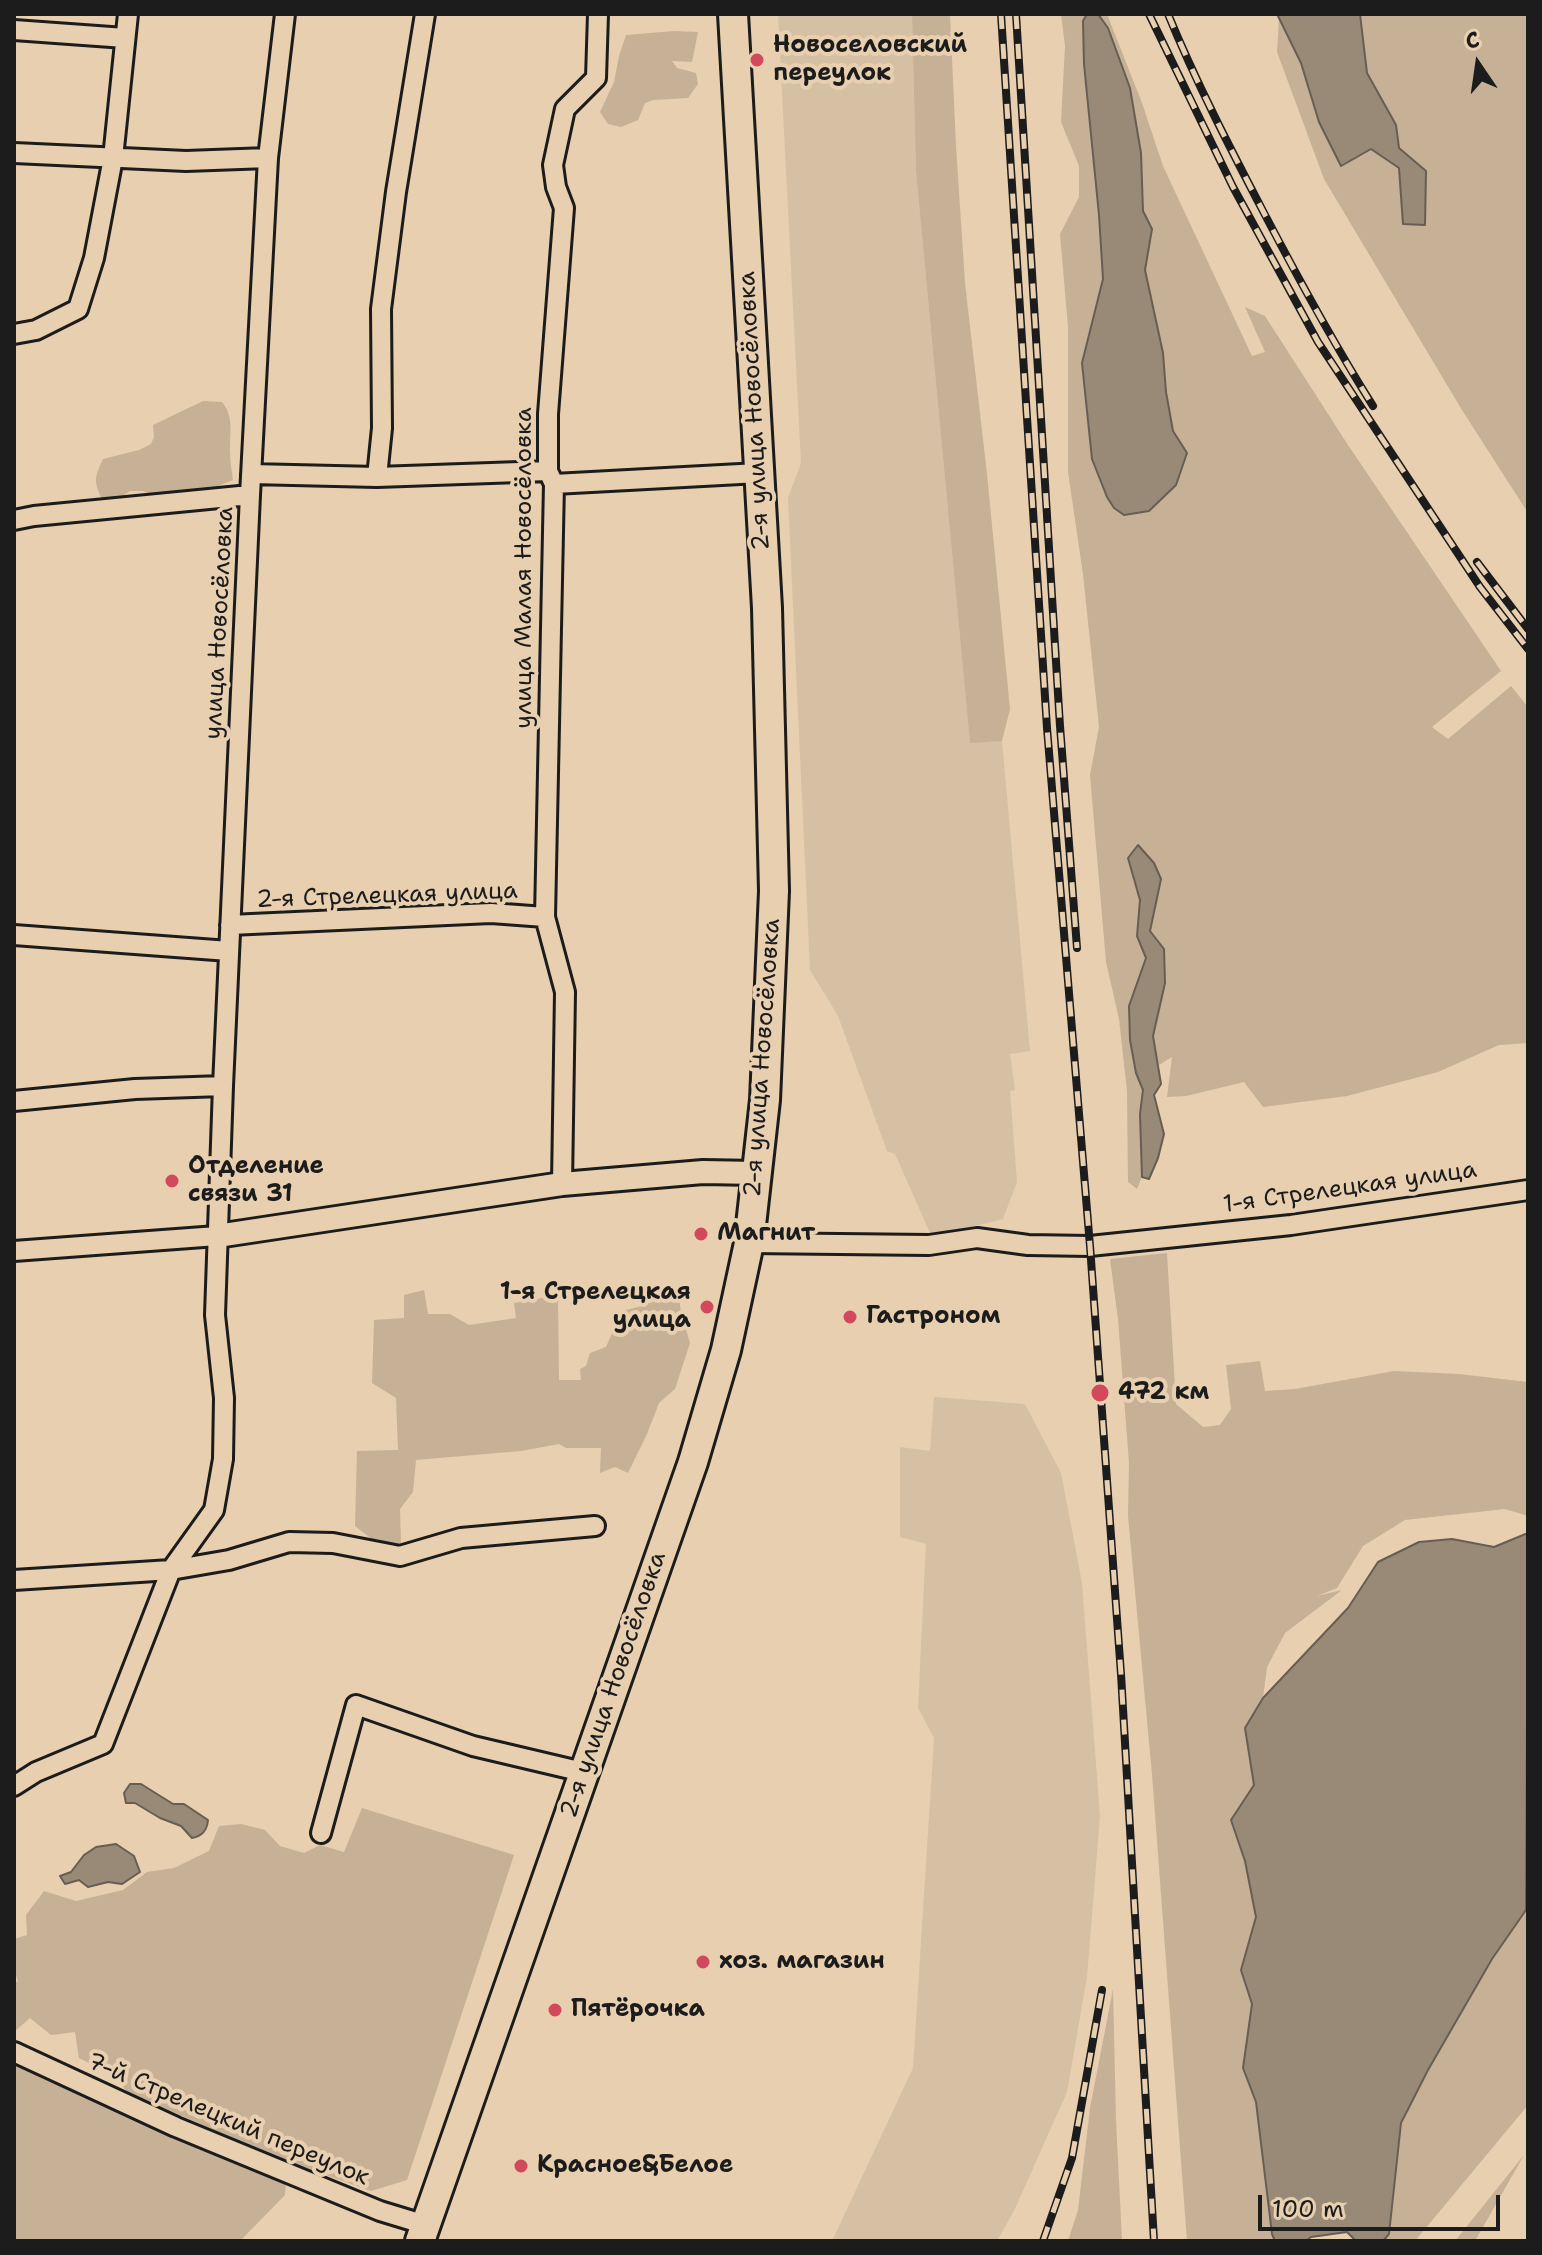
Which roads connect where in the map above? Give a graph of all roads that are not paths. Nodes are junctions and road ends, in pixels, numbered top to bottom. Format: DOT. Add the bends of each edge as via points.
graph roads {
  1 [pos="128,14"];
  2 [pos="285,14"];
  3 [pos="425,14"];
  4 [pos="598,14"];
  5 [pos="733,14"];
  6 [pos="14,30"];
  7 [pos="125,38"];
  8 [pos="14,153"];
  9 [pos="113,158"];
  10 [pos="268,158"];
  11 [pos="14,334"];
  12 [pos="759,473"];
  13 [pos="251,474"];
  14 [pos="377,477"];
  15 [pos="551,478"];
  16 [pos="250,495"];
  17 [pos="14,520"];
  18 [pos="545,917"];
  19 [pos="230,925"];
  20 [pos="14,935"];
  21 [pos="229,951"];
  22 [pos="223,1086"];
  23 [pos="14,1101"];
  24 [pos="757,1173"];
  25 [pos="562,1184"];
  26 [pos="1528,1190"];
  27 [pos="217,1236"];
  28 [pos="749,1243"];
  29 [pos="14,1251"];
  30 [pos="595,1526"];
  31 [pos="171,1570"];
  32 [pos="14,1580"];
  33 [pos="583,1772"];
  34 [pos="14,1786"];
  35 [pos="321,1833"];
  36 [pos="14,2052"];
  37 [pos="423,2233"];
  1 -- 7 [label="street"];
  2 -- 10 [label="street, улица Новосёловка"];
  3 -- 14 [label="street" via="381,309"];
  4 -- 15 [label="street, улица Малая Новосёловка" via="596,78 565,109 553,165 564,208 548,414"];
  5 -- 12 [label="main road, 2-я улица Новосёловка"];
  6 -- 7 [label="street"];
  7 -- 9 [label="street"];
  8 -- 9 [label="street"];
  9 -- 10 [label="street"];
  9 -- 11 [label="street" via="94,258 78,309 36,330"];
  10 -- 13 [label="street, улица Новосёловка"];
  12 -- 15 [label="street"];
  12 -- 24 [label="main road, 2-я улица Новосёловка" via="774,891"];
  13 -- 14 [label="street"];
  13 -- 16 [label="street, улица Новосёловка"];
  14 -- 15 [label="street"];
  15 -- 18 [label="street, улица Малая Новосёловка"];
  16 -- 17 [label="street"];
  16 -- 19 [label="street, улица Новосёловка"];
  18 -- 19 [label="street, 2-я Стрелецкая улица" via="491,913"];
  18 -- 25 [label="street, улица Малая Новосёловка" via="565,992"];
  19 -- 21 [label="street, улица Новосёловка"];
  20 -- 21 [label="street"];
  21 -- 22 [label="street, улица Новосёловка"];
  22 -- 23 [label="street"];
  22 -- 27 [label="street, улица Новосёловка"];
  24 -- 25 [label="street" via="703,1172"];
  24 -- 28 [label="main road, 2-я улица Новосёловка"];
  25 -- 27 [label="street"];
  26 -- 28 [label="street, 1-я Стрелецкая улица" via="1291,1225 1090,1246 977,1238 929,1245"];
  27 -- 29 [label="street"];
  27 -- 31 [label="street, улица Новосёловка" via="215,1315 224,1398 223,1459 214,1510"];
  28 -- 33 [label="main road, 2-я улица Новосёловка" via="712,1402"];
  30 -- 31 [label="street" via="461,1538 400,1556 333,1543 289,1542"];
  31 -- 32 [label="street"];
  31 -- 34 [label="street, улица Новосёловка" via="103,1744"];
  33 -- 35 [label="street" via="473,1746 356,1705"];
  33 -- 37 [label="main road, 2-я улица Новосёловка"];
  36 -- 37 [label="street, 7-й Стрелецкий переулок"];
}
